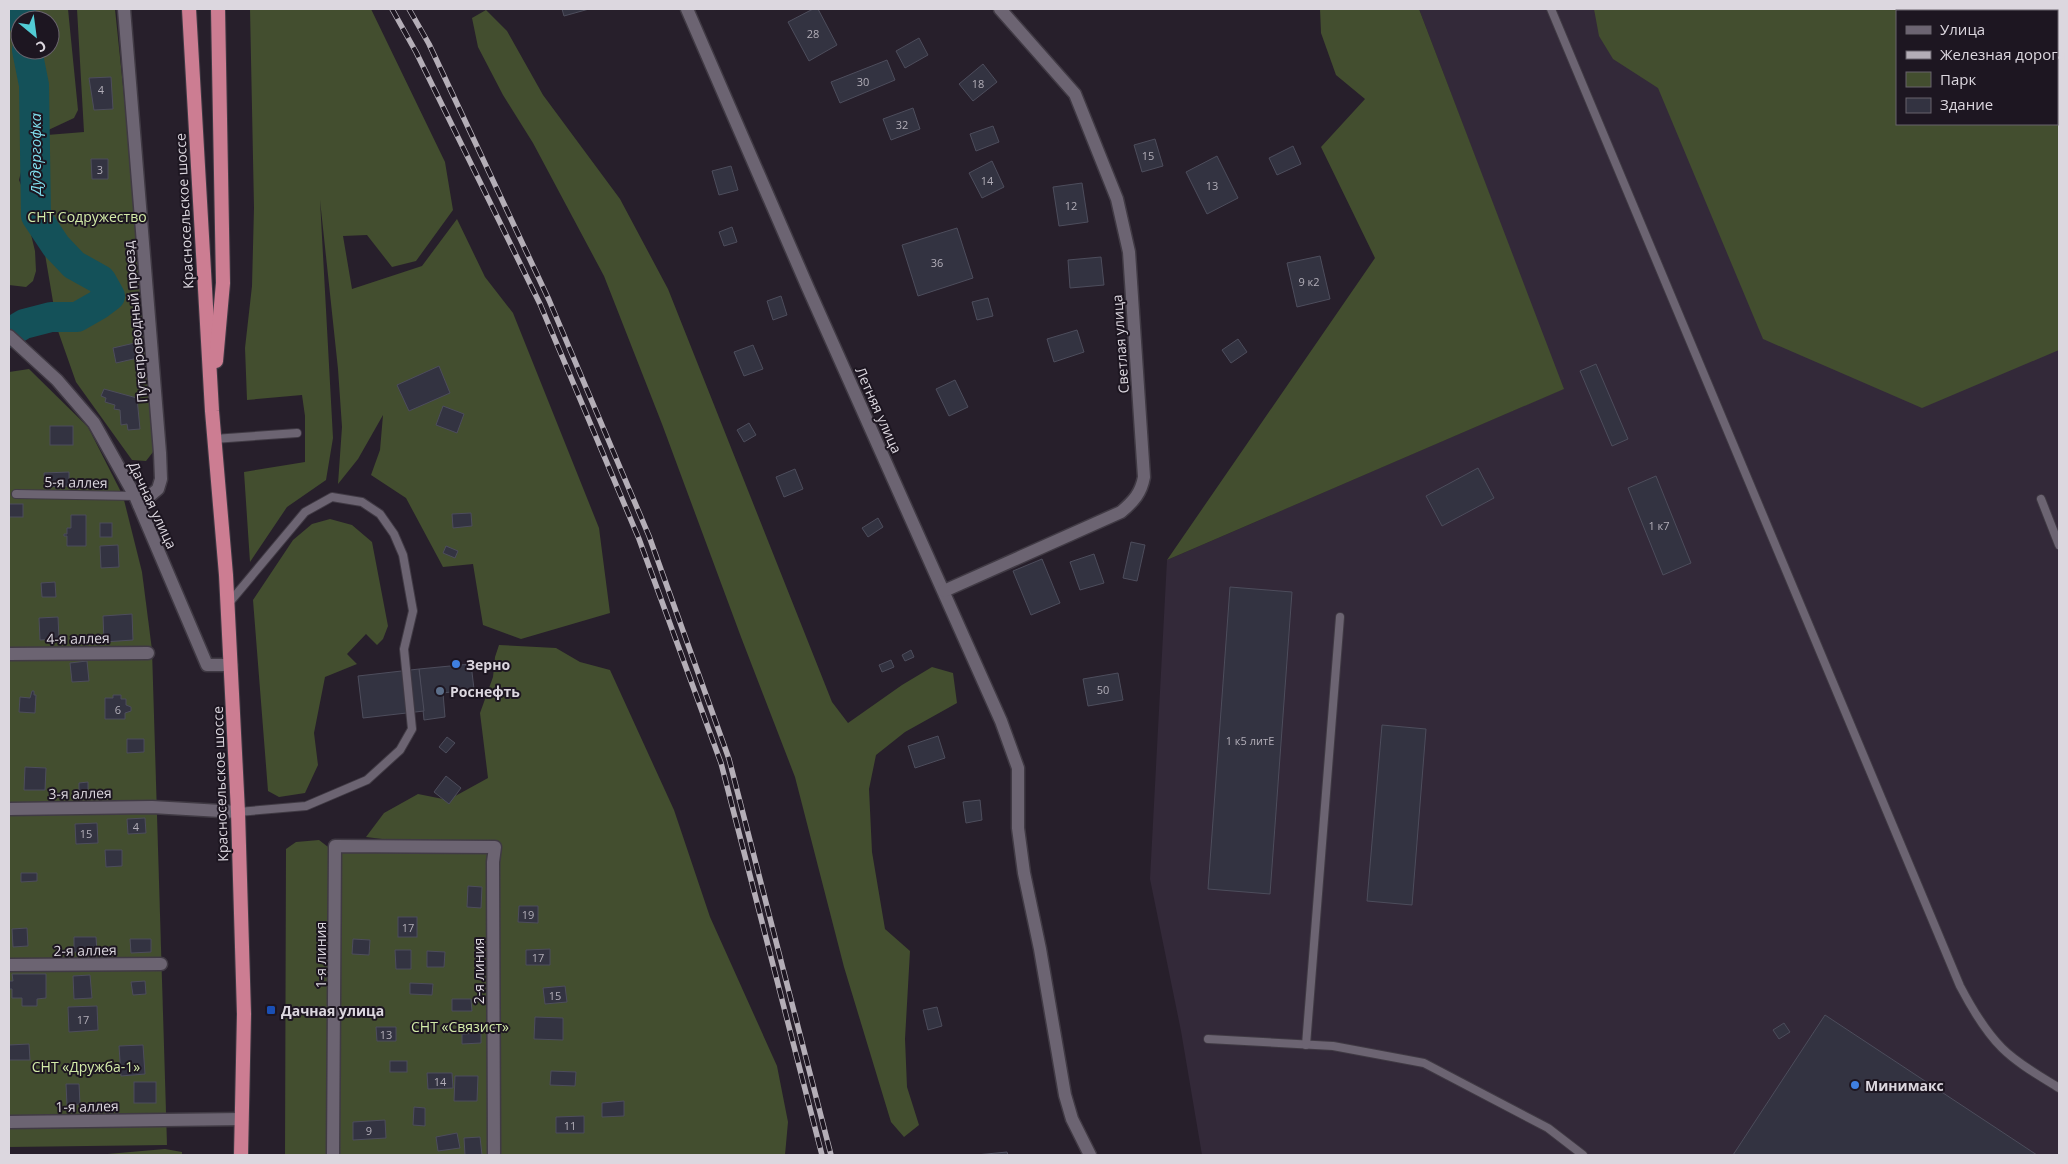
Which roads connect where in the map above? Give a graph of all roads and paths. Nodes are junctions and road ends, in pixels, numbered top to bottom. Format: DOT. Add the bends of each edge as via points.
graph roads {
  1 [pos="124,9"];
  2 [pos="189,9"];
  3 [pos="218,9"];
  4 [pos="687,9"];
  5 [pos="1000,9"];
  6 [pos="1551,9"];
  7 [pos="9,336"];
  8 [pos="212,412"];
  9 [pos="297,432"];
  10 [pos="214,439"];
  11 [pos="16,494"];
  12 [pos="2041,499"];
  13 [pos="137,500"];
  14 [pos="2059,545"];
  15 [pos="944,591"];
  16 [pos="227,605"];
  17 [pos="1340,617"];
  18 [pos="148,653"];
  19 [pos="9,654"];
  20 [pos="231,665"];
  21 [pos="9,810"];
  22 [pos="238,812"];
  23 [pos="495,847"];
  24 [pos="161,964"];
  25 [pos="9,965"];
  26 [pos="1208,1039"];
  27 [pos="1306,1045"];
  28 [pos="2059,1088"];
  29 [pos="242,1119"];
  30 [pos="9,1122"];
  31 [pos="241,1155"];
  32 [pos="333,1155"];
  33 [pos="494,1155"];
  34 [pos="1090,1155"];
  35 [pos="1583,1155"];
  1 -- 13 [label="street, Путепроводный проезд" via="161,479 158,489"];
  2 -- 8 [label="highway, Красносельское шоссе"];
  3 -- 8 [label="highway, Красносельское шоссе" via="223,283"];
  4 -- 15 [label="street, Летняя улица"];
  5 -- 15 [label="street, Светлая улица" via="1075,94 1117,199 1129,252 1144,477 1141,491 1121,512"];
  6 -- 28 [label="lane" via="1960,986 1975,1014 2001,1047"];
  7 -- 13 [label="street, Дачная улица" via="57,380 94,424"];
  8 -- 10 [label="highway, Красносельское шоссе"];
  9 -- 10 [label="lane"];
  10 -- 16 [label="highway, Красносельское шоссе"];
  11 -- 13 [label="lane, 5-я аллея"];
  12 -- 14 [label="lane"];
  13 -- 20 [label="street, Дачная улица" via="208,665"];
  15 -- 34 [label="street, Летняя улица" via="1002,721 1018,768 1018,828 1024,873 1064,1095"];
  16 -- 20 [label="highway, Красносельское шоссе"];
  16 -- 22 [label="lane" via="305,512 332,497 362,502 380,514 403,555 413,611 404,649 412,728 400,750 367,780 306,806"];
  17 -- 27 [label="lane"];
  18 -- 19 [label="street, 4-я аллея"];
  20 -- 22 [label="highway, Красносельское шоссе"];
  21 -- 22 [label="street, 3-я аллея" via="152,807"];
  22 -- 29 [label="highway, Красносельское шоссе" via="244,1014"];
  23 -- 32 [label="street, 1-я линия" via="335,846"];
  23 -- 33 [label="street, 2-я линия"];
  24 -- 25 [label="street, 2-я аллея"];
  26 -- 27 [label="lane"];
  27 -- 35 [label="lane" via="1333,1046 1424,1063 1548,1128"];
  29 -- 30 [label="street, 1-я аллея"];
  29 -- 31 [label="highway, Красносельское шоссе"];
}
